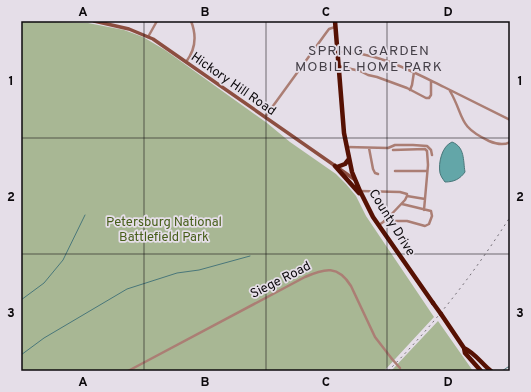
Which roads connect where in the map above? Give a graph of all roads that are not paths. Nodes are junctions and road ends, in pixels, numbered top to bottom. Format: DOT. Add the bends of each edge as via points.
graph roads {
  1 [pos="94,21"];
  2 [pos="157,21"];
  3 [pos="191,21"];
  4 [pos="335,21"];
  5 [pos="335,27"];
  6 [pos="148,37"];
  7 [pos="337,52"];
  8 [pos="186,62"];
  9 [pos="338,66"];
  10 [pos="414,72"];
  11 [pos="431,80"];
  12 [pos="410,90"];
  13 [pos="450,90"];
  14 [pos="265,117"];
  15 [pos="510,120"];
  16 [pos="510,142"];
  17 [pos="346,147"];
  18 [pos="369,147"];
  19 [pos="393,150"];
  20 [pos="432,155"];
  21 [pos="349,159"];
  22 [pos="336,166"];
  23 [pos="427,171"];
  24 [pos="394,172"];
  25 [pos="378,174"];
  26 [pos="355,179"];
  27 [pos="360,190"];
  28 [pos="407,196"];
  29 [pos="363,198"];
  30 [pos="425,199"];
  31 [pos="402,204"];
  32 [pos="424,210"];
  33 [pos="384,222"];
  34 [pos="379,225"];
  35 [pos="464,348"];
  36 [pos="473,362"];
  37 [pos="128,371"];
  38 [pos="403,371"];
  39 [pos="477,371"];
  40 [pos="481,371"];
  41 [pos="491,371"];
  1 -- 6 [label="street, Hickory Hill Road" via="129,28"];
  2 -- 6 [label="street"];
  3 -- 8 [label="street" via="196,40 193,52"];
  4 -- 5 [label="highway, County Drive"];
  5 -- 7 [label="highway, County Drive"];
  5 -- 14 [label="street" via="326,33"];
  6 -- 8 [label="street, Hickory Hill Road"];
  7 -- 9 [label="highway, County Drive"];
  7 -- 10 [label="street" via="362,54"];
  8 -- 14 [label="street, Hickory Hill Road"];
  9 -- 12 [label="street" via="360,71"];
  9 -- 17 [label="highway, County Drive"];
  10 -- 11 [label="street"];
  10 -- 12 [label="street"];
  11 -- 12 [label="street" via="429,98"];
  11 -- 13 [label="street"];
  13 -- 15 [label="street"];
  13 -- 16 [label="street" via="463,122 470,131 496,144"];
  14 -- 22 [label="street, Hickory Hill Road"];
  17 -- 18 [label="street"];
  17 -- 21 [label="highway, County Drive"];
  18 -- 20 [label="street" via="427,146"];
  18 -- 25 [label="street" via="373,169"];
  19 -- 23 [label="street" via="426,150"];
  21 -- 22 [label="highway" via="345,164"];
  21 -- 26 [label="highway, County Drive"];
  22 -- 26 [label="street, Hickory Hill Road"];
  22 -- 29 [label="highway"];
  23 -- 24 [label="street"];
  23 -- 30 [label="street"];
  26 -- 27 [label="highway, County Drive"];
  27 -- 28 [label="street" via="405,192"];
  27 -- 29 [label="highway, County Drive"];
  28 -- 30 [label="street"];
  28 -- 31 [label="street"];
  29 -- 34 [label="highway, County Drive"];
  30 -- 32 [label="street"];
  31 -- 32 [label="street"];
  31 -- 33 [label="street"];
  32 -- 33 [label="street" via="432,212 431,222 427,226 406,221"];
  33 -- 34 [label="street"];
  34 -- 35 [label="highway, County Drive, bridge"];
  35 -- 36 [label="highway, County Drive"];
  35 -- 41 [label="highway, County Drive"];
  36 -- 39 [label="highway"];
  36 -- 40 [label="highway, County Drive"];
  37 -- 38 [label="street, Siege Road, bridge" via="305,277 327,270 337,272 347,279 375,337"];
}
